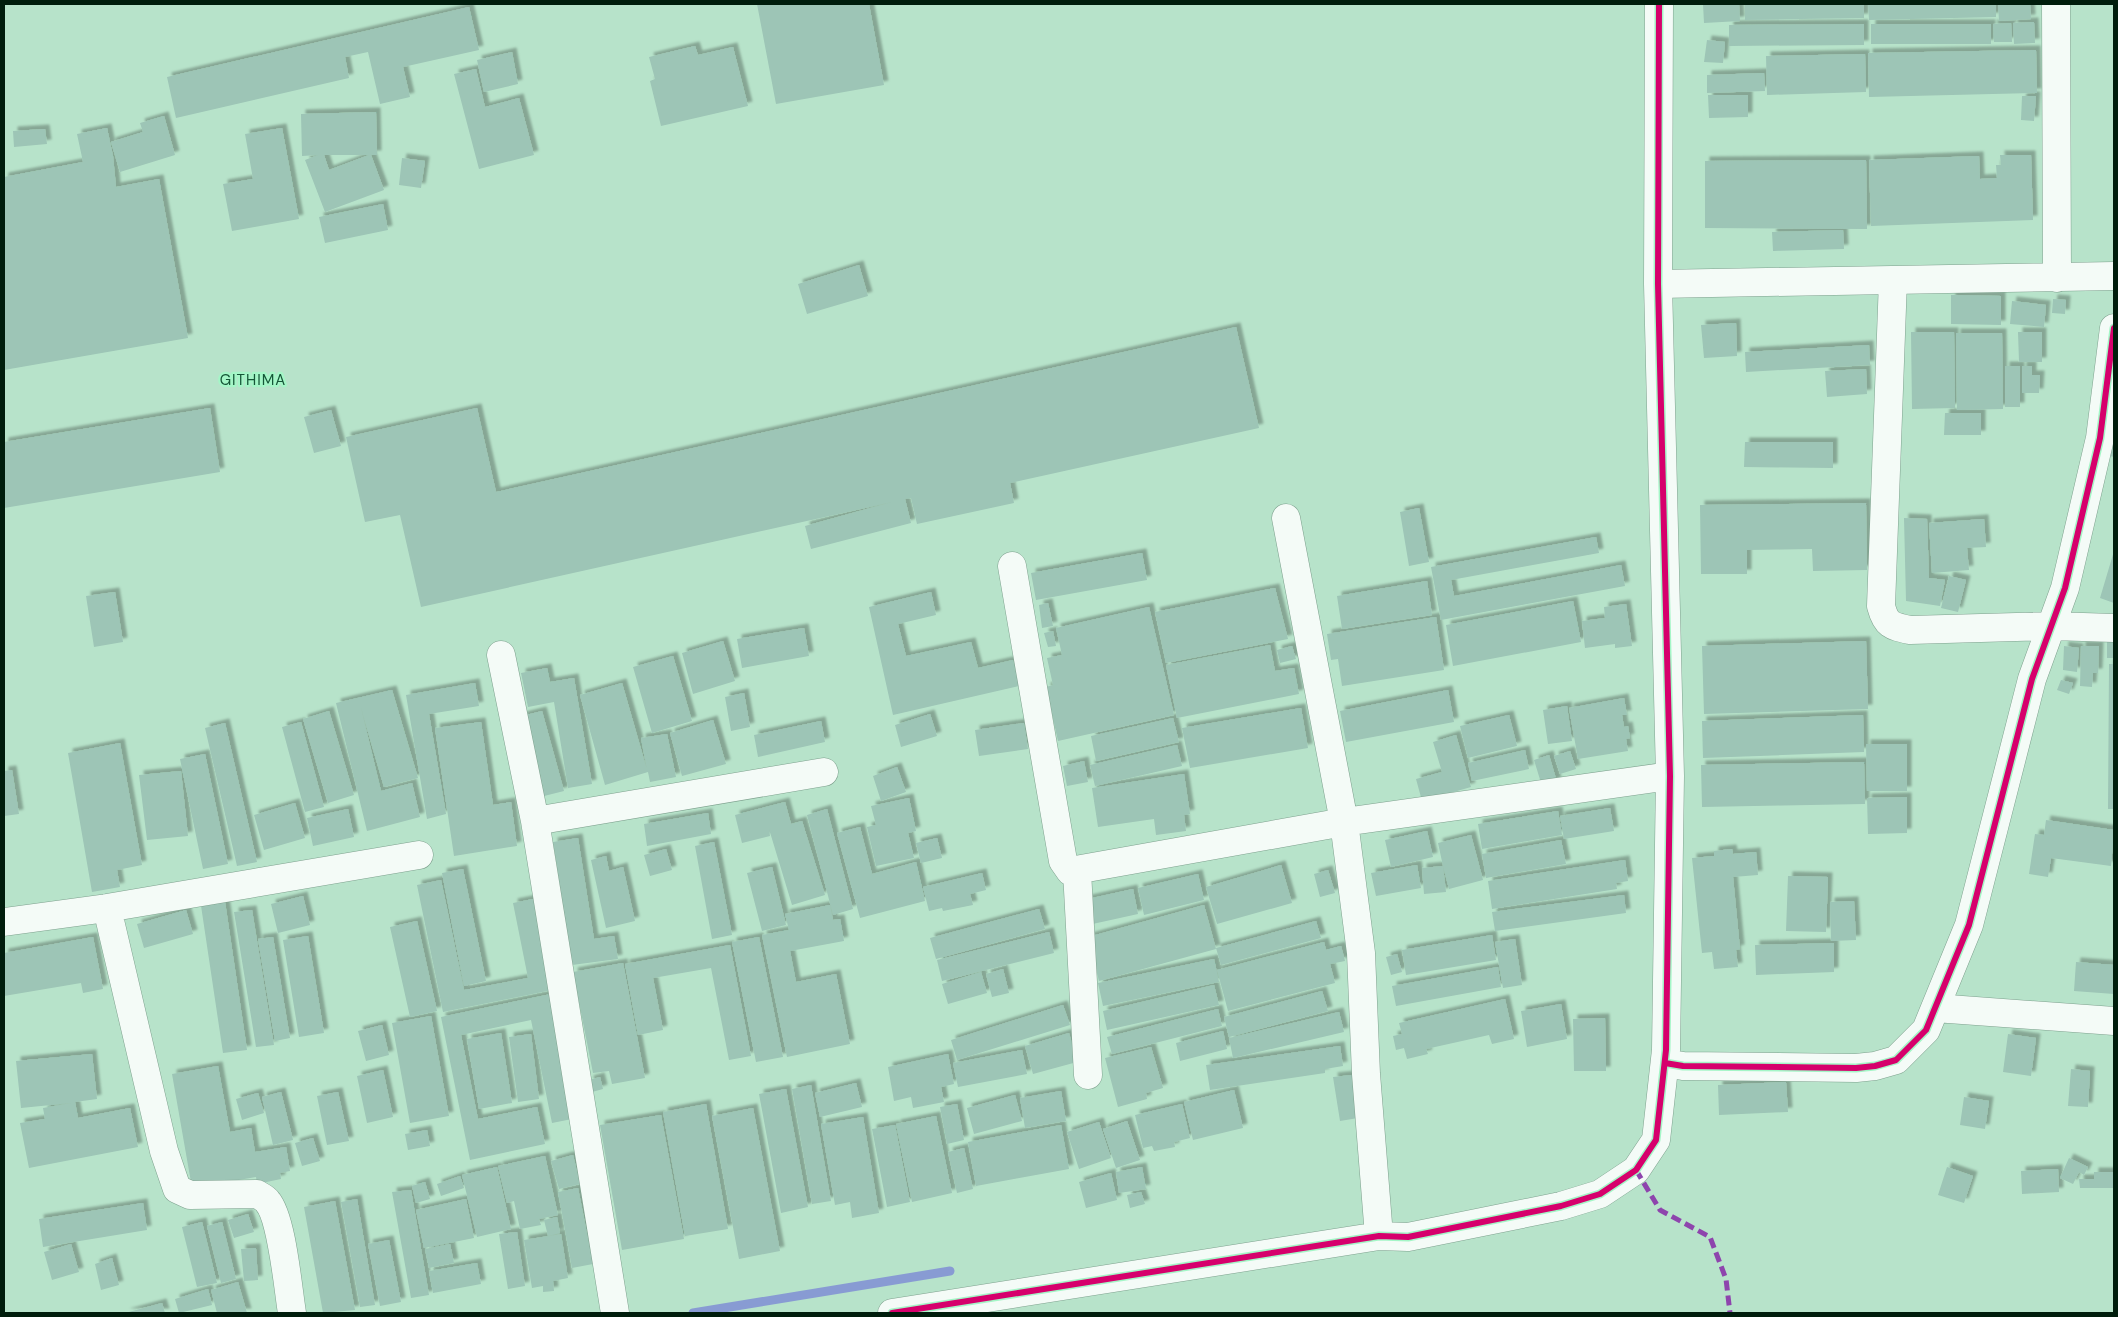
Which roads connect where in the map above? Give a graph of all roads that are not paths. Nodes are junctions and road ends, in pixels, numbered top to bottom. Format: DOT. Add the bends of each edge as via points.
graph roads {
  1 [pos="1659,4"];
  2 [pos="2056,4"];
  3 [pos="2114,276"];
  4 [pos="2056,278"];
  5 [pos="1893,280"];
  6 [pos="1658,284"];
  7 [pos="2114,328"];
  8 [pos="1286,518"];
  9 [pos="1012,566"];
  10 [pos="2052,626"];
  11 [pos="2114,628"];
  12 [pos="501,655"];
  13 [pos="824,772"];
  14 [pos="1670,776"];
  15 [pos="535,821"];
  16 [pos="1344,822"];
  17 [pos="420,855"];
  18 [pos="1077,871"];
  19 [pos="107,908"];
  20 [pos="4,922"];
  21 [pos="1935,1008"];
  22 [pos="2114,1021"];
  23 [pos="1665,1063"];
  24 [pos="1088,1075"];
  25 [pos="1379,1236"];
  26 [pos="292,1313"];
  27 [pos="615,1313"];
  28 [pos="892,1313"];
  1 -- 6 [label="street"];
  2 -- 4 [label="street"];
  3 -- 4 [label="street"];
  4 -- 5 [label="street"];
  5 -- 6 [label="street"];
  5 -- 10 [label="street" via="1881,606 1884,620 1910,630"];
  6 -- 14 [label="street"];
  7 -- 10 [label="street" via="2100,438"];
  8 -- 16 [label="street"];
  9 -- 18 [label="street" via="1063,861 1070,871"];
  10 -- 11 [label="street"];
  10 -- 21 [label="street" via="2032,679 1969,925"];
  12 -- 15 [label="street"];
  13 -- 15 [label="street"];
  14 -- 16 [label="street"];
  14 -- 23 [label="street"];
  15 -- 27 [label="street"];
  16 -- 18 [label="street"];
  16 -- 25 [label="street" via="1361,953 1364,1054"];
  17 -- 19 [label="street"];
  18 -- 24 [label="street"];
  19 -- 20 [label="street"];
  19 -- 26 [label="street" via="164,1151 177,1189 190,1195 257,1194 267,1200 280,1240"];
  21 -- 22 [label="street"];
  21 -- 23 [label="street" via="1926,1030 1896,1060 1875,1066 1802,1068"];
  23 -- 25 [label="street" via="1656,1140 1636,1170 1600,1194 1561,1206 1408,1237"];
  25 -- 28 [label="street"];
}
